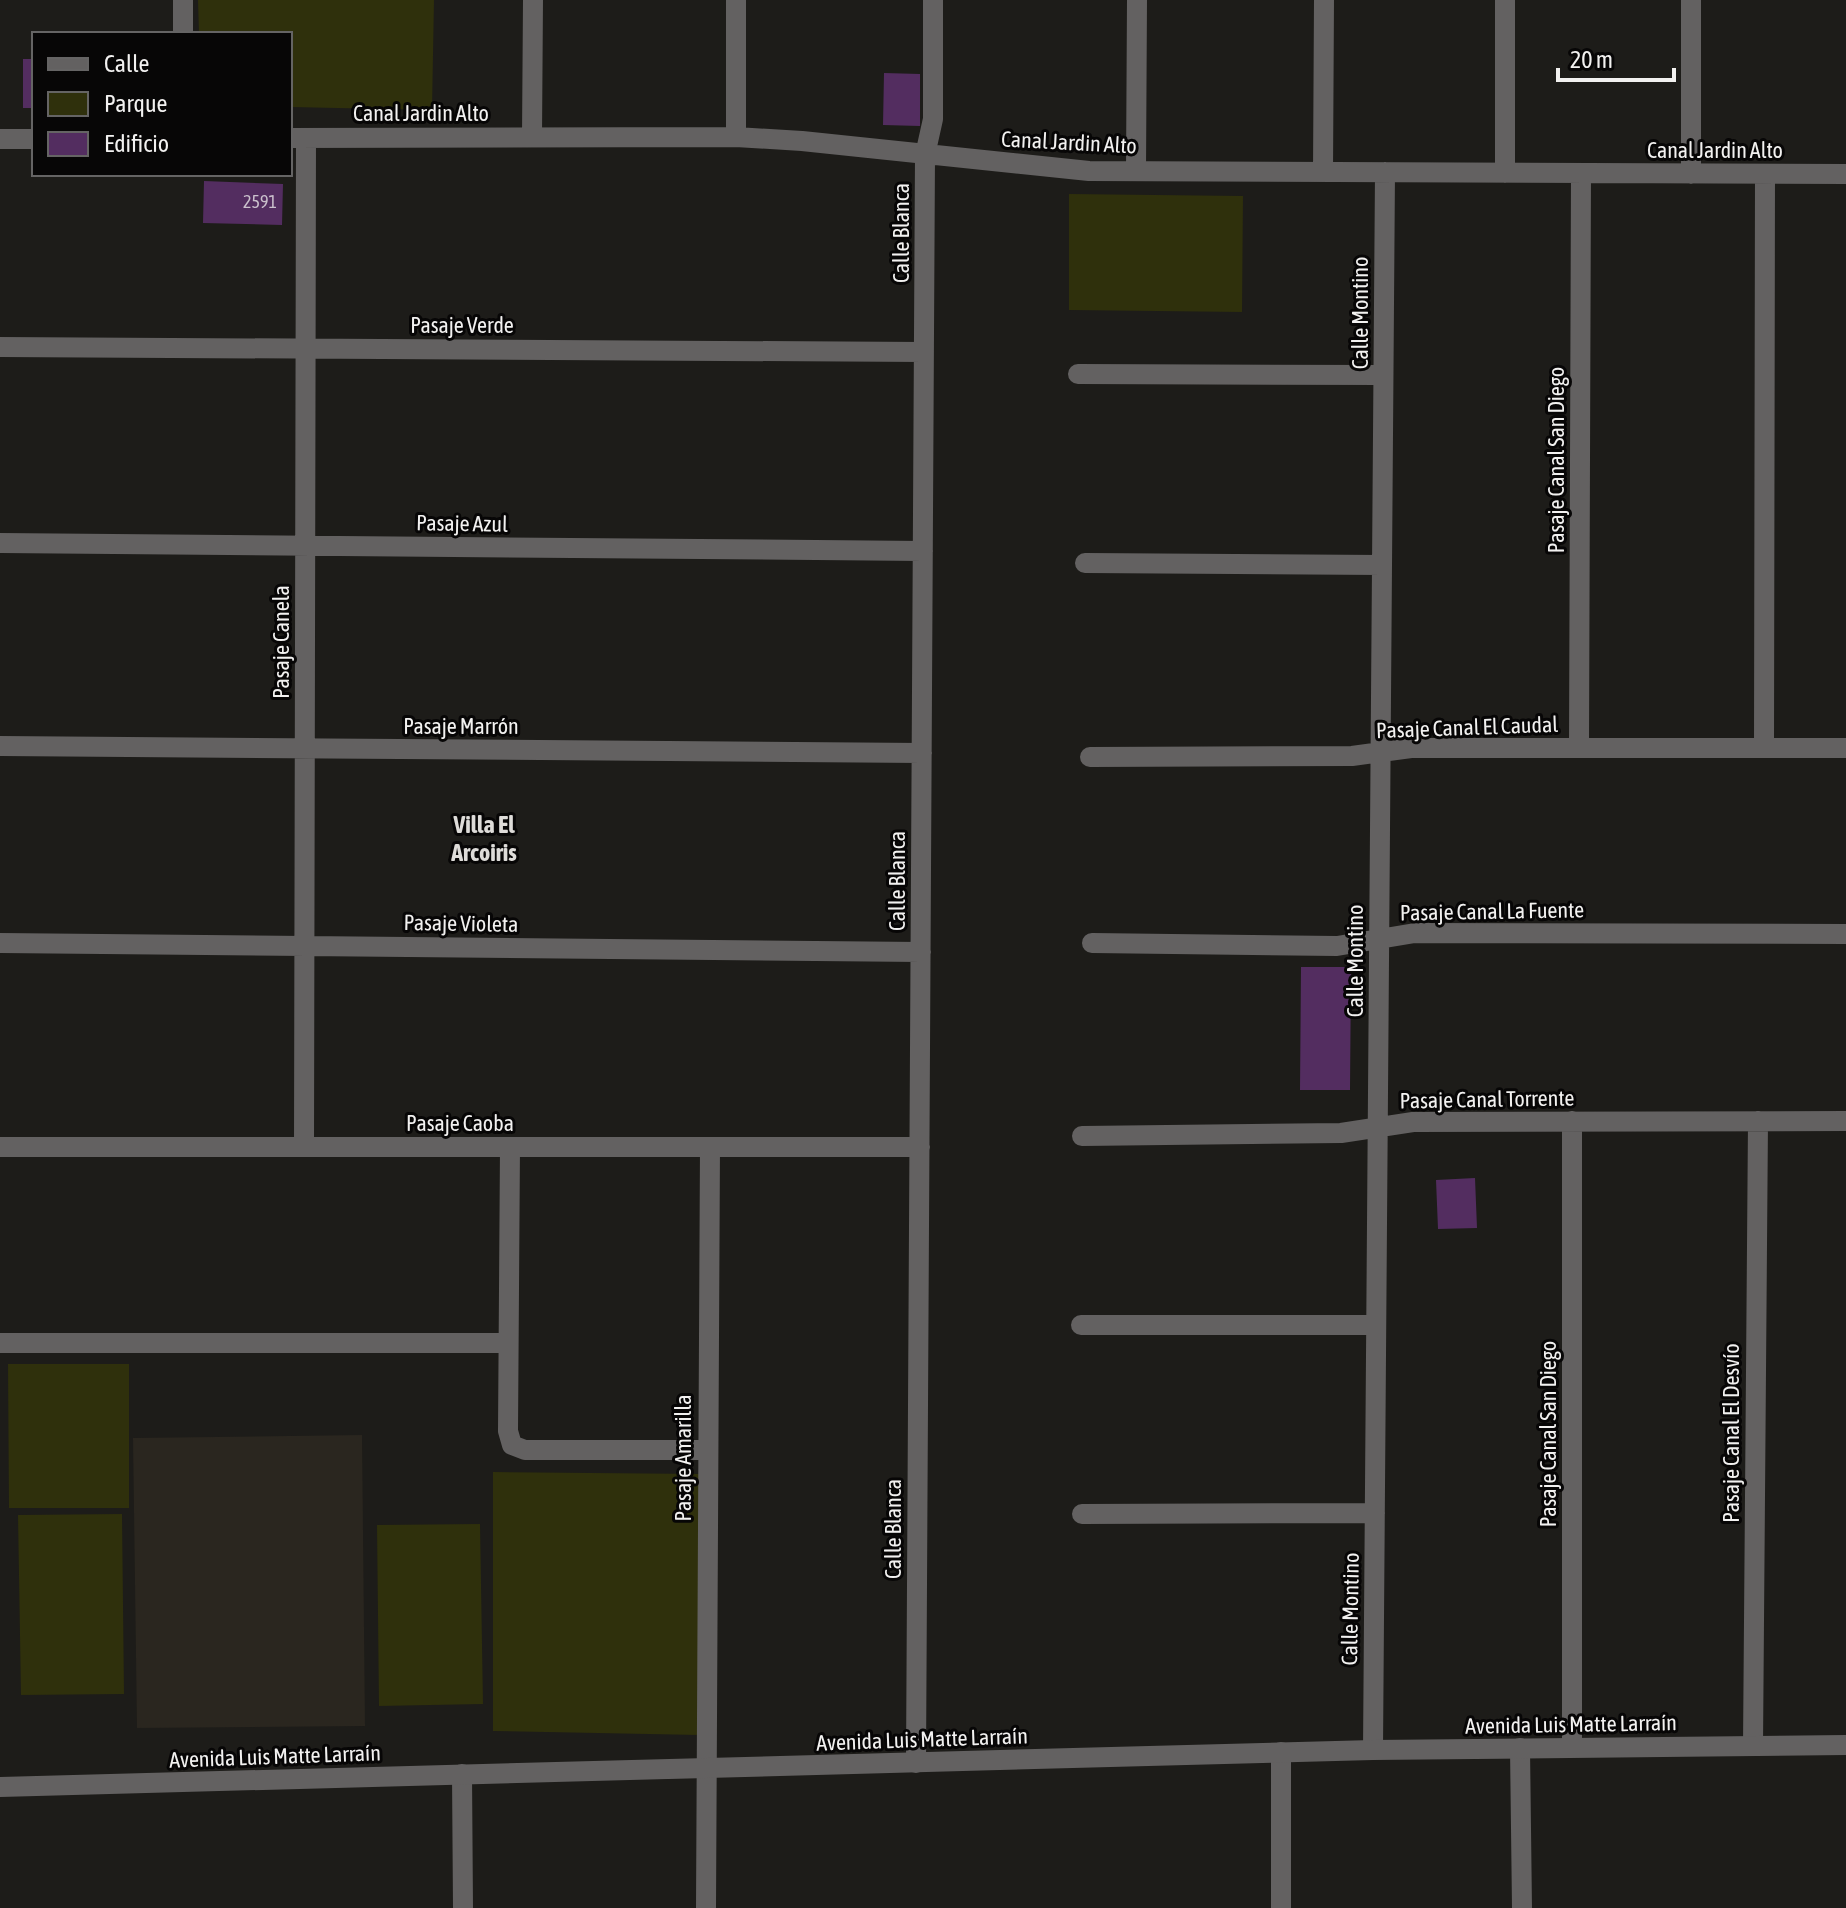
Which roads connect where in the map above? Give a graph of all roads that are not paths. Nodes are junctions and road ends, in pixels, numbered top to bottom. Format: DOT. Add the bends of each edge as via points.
graph roads {
  1 [pos="183,0"];
  2 [pos="533,0"];
  3 [pos="736,0"];
  4 [pos="933,0"];
  5 [pos="1137,0"];
  6 [pos="1324,0"];
  7 [pos="1505,0"];
  8 [pos="1691,0"];
  9 [pos="183,32"];
  10 [pos="532,136"];
  11 [pos="736,137"];
  12 [pos="298,138"];
  13 [pos="0,139"];
  14 [pos="32,139"];
  15 [pos="925,155"];
  16 [pos="1136,171"];
  17 [pos="1323,172"];
  18 [pos="1385,172"];
  19 [pos="1505,173"];
  20 [pos="1581,173"];
  21 [pos="1691,174"];
  22 [pos="1765,174"];
  23 [pos="1846,174"];
  24 [pos="0,347"];
  25 [pos="305,349"];
  26 [pos="924,352"];
  27 [pos="1078,374"];
  28 [pos="1383,375"];
  29 [pos="0,543"];
  30 [pos="305,546"];
  31 [pos="923,551"];
  32 [pos="1085,563"];
  33 [pos="1382,565"];
  34 [pos="0,746"];
  35 [pos="1579,747"];
  36 [pos="1764,747"];
  37 [pos="304,748"];
  38 [pos="1846,748"];
  39 [pos="1380,752"];
  40 [pos="922,753"];
  41 [pos="1090,757"];
  42 [pos="1846,934"];
  43 [pos="1379,939"];
  44 [pos="0,943"];
  45 [pos="1092,943"];
  46 [pos="304,946"];
  47 [pos="921,952"];
  48 [pos="1572,1121"];
  49 [pos="1758,1121"];
  50 [pos="1846,1121"];
  51 [pos="1378,1127"];
  52 [pos="1082,1136"];
  53 [pos="0,1147"];
  54 [pos="304,1147"];
  55 [pos="510,1147"];
  56 [pos="710,1147"];
  57 [pos="920,1147"];
  58 [pos="1081,1325"];
  59 [pos="1376,1325"];
  60 [pos="0,1343"];
  61 [pos="508,1343"];
  62 [pos="707,1450"];
  63 [pos="1375,1513"];
  64 [pos="1082,1514"];
  65 [pos="1846,1745"];
  66 [pos="1753,1746"];
  67 [pos="1572,1747"];
  68 [pos="1520,1748"];
  69 [pos="1373,1750"];
  70 [pos="1281,1752"];
  71 [pos="916,1763"];
  72 [pos="705,1769"];
  73 [pos="462,1774"];
  74 [pos="0,1787"];
  75 [pos="463,1908"];
  76 [pos="706,1908"];
  77 [pos="1281,1908"];
  78 [pos="1522,1908"];
  1 -- 9 [label="street"];
  2 -- 10 [label="street"];
  3 -- 11 [label="street"];
  4 -- 15 [label="street, Calle Blanca" via="933,119"];
  5 -- 16 [label="street"];
  6 -- 17 [label="street"];
  7 -- 19 [label="street"];
  8 -- 21 [label="street"];
  10 -- 11 [label="street, Canal Jardin Alto"];
  10 -- 12 [label="street, Canal Jardin Alto"];
  11 -- 15 [label="street, Canal Jardin Alto"];
  12 -- 25 [label="street, Pasaje Canela"];
  13 -- 14 [label="street"];
  15 -- 16 [label="street, Canal Jardin Alto"];
  15 -- 26 [label="street, Calle Blanca"];
  16 -- 17 [label="street, Canal Jardin Alto"];
  17 -- 18 [label="street, Canal Jardin Alto"];
  18 -- 19 [label="street, Canal Jardin Alto"];
  18 -- 28 [label="street, Calle Montino"];
  19 -- 20 [label="street, Canal Jardin Alto"];
  20 -- 21 [label="street, Canal Jardin Alto"];
  20 -- 35 [label="street, Pasaje Canal San Diego"];
  21 -- 22 [label="street, Canal Jardin Alto"];
  22 -- 23 [label="street, Canal Jardin Alto"];
  22 -- 36 [label="street"];
  24 -- 25 [label="street, Pasaje Verde"];
  25 -- 26 [label="street, Pasaje Verde"];
  25 -- 30 [label="street, Pasaje Canela"];
  26 -- 31 [label="street, Calle Blanca"];
  27 -- 28 [label="street"];
  28 -- 33 [label="street, Calle Montino"];
  29 -- 30 [label="street, Pasaje Azul"];
  30 -- 31 [label="street, Pasaje Azul"];
  30 -- 37 [label="street, Pasaje Canela"];
  31 -- 40 [label="street, Calle Blanca"];
  32 -- 33 [label="street"];
  33 -- 39 [label="street, Calle Montino"];
  34 -- 37 [label="street, Pasaje Marrón"];
  35 -- 36 [label="street, Pasaje Canal El Caudal"];
  35 -- 39 [label="street, Pasaje Canal El Caudal"];
  36 -- 38 [label="street, Pasaje Canal El Caudal"];
  37 -- 40 [label="street, Pasaje Marrón"];
  37 -- 46 [label="street, Pasaje Canela"];
  39 -- 41 [label="street, Pasaje Canal El Caudal"];
  39 -- 43 [label="street, Calle Montino"];
  40 -- 47 [label="street, Calle Blanca"];
  42 -- 43 [label="street, Pasaje Canal La Fuente" via="1415,933"];
  43 -- 45 [label="street, Pasaje Canal La Fuente" via="1337,946"];
  43 -- 51 [label="street, Calle Montino"];
  44 -- 46 [label="street, Pasaje Violeta"];
  46 -- 47 [label="street, Pasaje Violeta"];
  46 -- 54 [label="street, Pasaje Canela"];
  47 -- 57 [label="street, Calle Blanca"];
  48 -- 49 [label="street, Pasaje Canal Torrente"];
  48 -- 51 [label="street, Pasaje Canal Torrente"];
  48 -- 67 [label="street, Pasaje Canal San Diego"];
  49 -- 50 [label="street, Pasaje Canal Torrente"];
  49 -- 66 [label="street, Pasaje Canal El Desvío"];
  51 -- 52 [label="street, Pasaje Canal Torrente" via="1341,1133"];
  51 -- 59 [label="street, Calle Montino"];
  53 -- 54 [label="street, Pasaje Caoba"];
  54 -- 55 [label="street, Pasaje Caoba"];
  55 -- 56 [label="street, Pasaje Caoba"];
  55 -- 61 [label="street"];
  56 -- 57 [label="street, Pasaje Caoba"];
  56 -- 62 [label="street, Pasaje Amarilla"];
  57 -- 71 [label="street, Calle Blanca"];
  58 -- 59 [label="street"];
  59 -- 63 [label="street, Calle Montino"];
  60 -- 61 [label="street"];
  61 -- 62 [label="street" via="512,1445 525,1450"];
  62 -- 72 [label="street, Pasaje Amarilla"];
  63 -- 64 [label="street"];
  63 -- 69 [label="street, Calle Montino"];
  65 -- 66 [label="street, Avenida Luis Matte Larraín"];
  66 -- 67 [label="street, Avenida Luis Matte Larraín"];
  67 -- 68 [label="street, Avenida Luis Matte Larraín"];
  68 -- 69 [label="street, Avenida Luis Matte Larraín"];
  68 -- 78 [label="street"];
  69 -- 70 [label="street, Avenida Luis Matte Larraín"];
  70 -- 71 [label="street, Avenida Luis Matte Larraín"];
  70 -- 77 [label="street"];
  71 -- 72 [label="street, Avenida Luis Matte Larraín"];
  72 -- 73 [label="street, Avenida Luis Matte Larraín"];
  72 -- 76 [label="street, Pasaje Amarilla"];
  73 -- 74 [label="street, Avenida Luis Matte Larraín"];
  73 -- 75 [label="street"];
}
